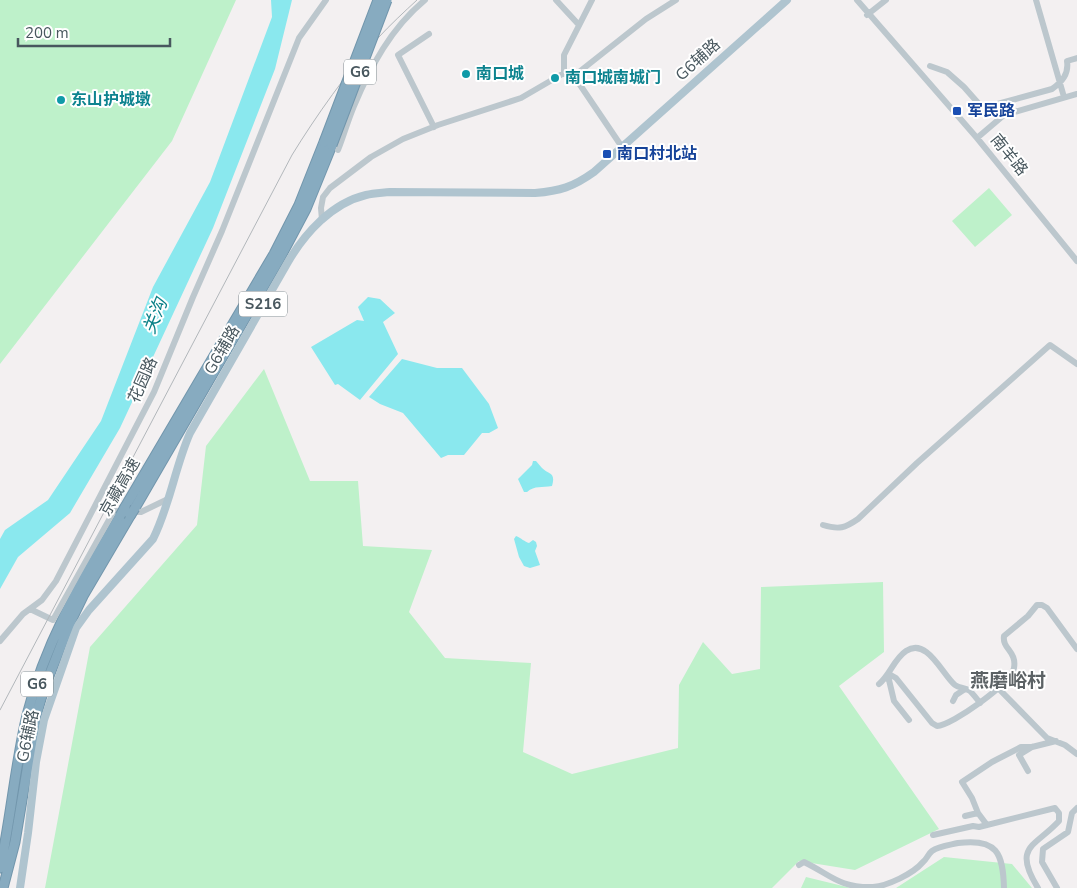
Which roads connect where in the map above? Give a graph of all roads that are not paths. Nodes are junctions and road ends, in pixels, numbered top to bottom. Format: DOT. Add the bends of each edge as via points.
graph roads {
  1 [pos="326,0"];
  2 [pos="378,0"];
  3 [pos="387,0"];
  4 [pos="425,0"];
  5 [pos="556,0"];
  6 [pos="592,0"];
  7 [pos="676,0"];
  8 [pos="787,0"];
  9 [pos="857,0"];
  10 [pos="886,0"];
  11 [pos="1036,0"];
  12 [pos="868,15"];
  13 [pos="579,25"];
  14 [pos="429,34"];
  15 [pos="1077,58"];
  16 [pos="930,66"];
  17 [pos="564,73"];
  18 [pos="574,76"];
  19 [pos="1060,84"];
  20 [pos="1077,94"];
  21 [pos="1064,98"];
  22 [pos="434,127"];
  23 [pos="977,138"];
  24 [pos="331,146"];
  25 [pos="622,147"];
  26 [pos="322,220"];
  27 [pos="1077,261"];
  28 [pos="1077,364"];
  29 [pos="168,499"];
  30 [pos="125,516"];
  31 [pos="823,525"];
  32 [pos="30,609"];
  33 [pos="0,641"];
  34 [pos="1077,649"];
  35 [pos="888,676"];
  36 [pos="879,684"];
  37 [pos="998,688"];
  38 [pos="965,689"];
  39 [pos="953,701"];
  40 [pos="980,703"];
  41 [pos="909,720"];
  42 [pos="1056,741"];
  43 [pos="1032,747"];
  44 [pos="1077,754"];
  45 [pos="1028,771"];
  46 [pos="1077,808"];
  47 [pos="978,813"];
  48 [pos="965,816"];
  49 [pos="987,825"];
  50 [pos="933,834"];
  51 [pos="799,865"];
  52 [pos="0,868"];
  53 [pos="3,888"];
  54 [pos="20,888"];
  55 [pos="1004,888"];
  56 [pos="1038,888"];
  57 [pos="1057,888"];
  1 -- 32 [label="street, 花园路" via="299,38 154,392 56,581 42,600"];
  2 -- 24 [label="highway, G6, bridge"];
  3 -- 24 [label="highway, G6, bridge"];
  4 -- 24 [label="street" via="410,12 384,44"];
  5 -- 13 [label="street"];
  6 -- 13 [label="street"];
  7 -- 18 [label="street" via="646,19"];
  8 -- 25 [label="main road, G6辅路 / S216"];
  9 -- 12 [label="street, 南羊路"];
  10 -- 12 [label="street"];
  11 -- 19 [label="street"];
  12 -- 23 [label="street, 南羊路"];
  13 -- 17 [label="street" via="564,55"];
  14 -- 22 [label="street" via="398,56"];
  15 -- 19 [label="street" via="1067,61 1066,74"];
  16 -- 19 [label="street" via="947,72 980,104 990,106"];
  17 -- 18 [label="street"];
  17 -- 22 [label="street" via="521,98"];
  18 -- 25 [label="street"];
  19 -- 21 [label="street"];
  20 -- 21 [label="street"];
  21 -- 23 [label="street" via="1004,115"];
  22 -- 26 [label="street" via="371,157 330,188 323,197"];
  23 -- 27 [label="street, 南羊路"];
  24 -- 30 [label="highway, 京藏高速 / G6, bridge" via="306,209 280,258"];
  25 -- 26 [label="main road, G6辅路 / S216" via="582,180 563,190 368,194"];
  26 -- 29 [label="main road, G6辅路 / S216" via="296,248 198,418 183,450"];
  28 -- 31 [label="street" via="1050,345 858,519 848,526 834,528"];
  29 -- 32 [label="street" via="141,512 114,511 54,620"];
  29 -- 54 [label="main road, G6辅路 / S216" via="153,538 76,628 42,728"];
  30 -- 52 [label="highway, 京藏高速 / G6" via="76,591 36,686 20,748"];
  30 -- 53 [label="highway" via="69,625 44,689"];
  32 -- 33 [label="street, 花园路"];
  34 -- 37 [label="street" via="1047,608 1037,605 1004,636 1005,645 1013,654 1014,668"];
  35 -- 36 [label="street"];
  35 -- 38 [label="street" via="904,653 917,648 930,655 954,684"];
  35 -- 40 [label="street" via="896,678 937,726 957,720"];
  35 -- 41 [label="street" via="894,701"];
  37 -- 40 [label="street"];
  37 -- 42 [label="street" via="1047,738"];
  38 -- 39 [label="street"];
  38 -- 40 [label="street"];
  42 -- 43 [label="street"];
  42 -- 44 [label="street"];
  43 -- 45 [label="street" via="1019,755"];
  43 -- 47 [label="street" via="1021,747 1009,753 962,782"];
  46 -- 57 [label="street" via="1072,813 1068,832 1043,850 1042,862"];
  47 -- 48 [label="street"];
  47 -- 49 [label="street"];
  49 -- 50 [label="street"];
  49 -- 56 [label="street" via="1055,808 1059,821 1028,849 1030,875"];
  51 -- 55 [label="street" via="804,862 846,887 876,887 908,875 937,848 975,842 990,846 999,854 1004,867"];
}
